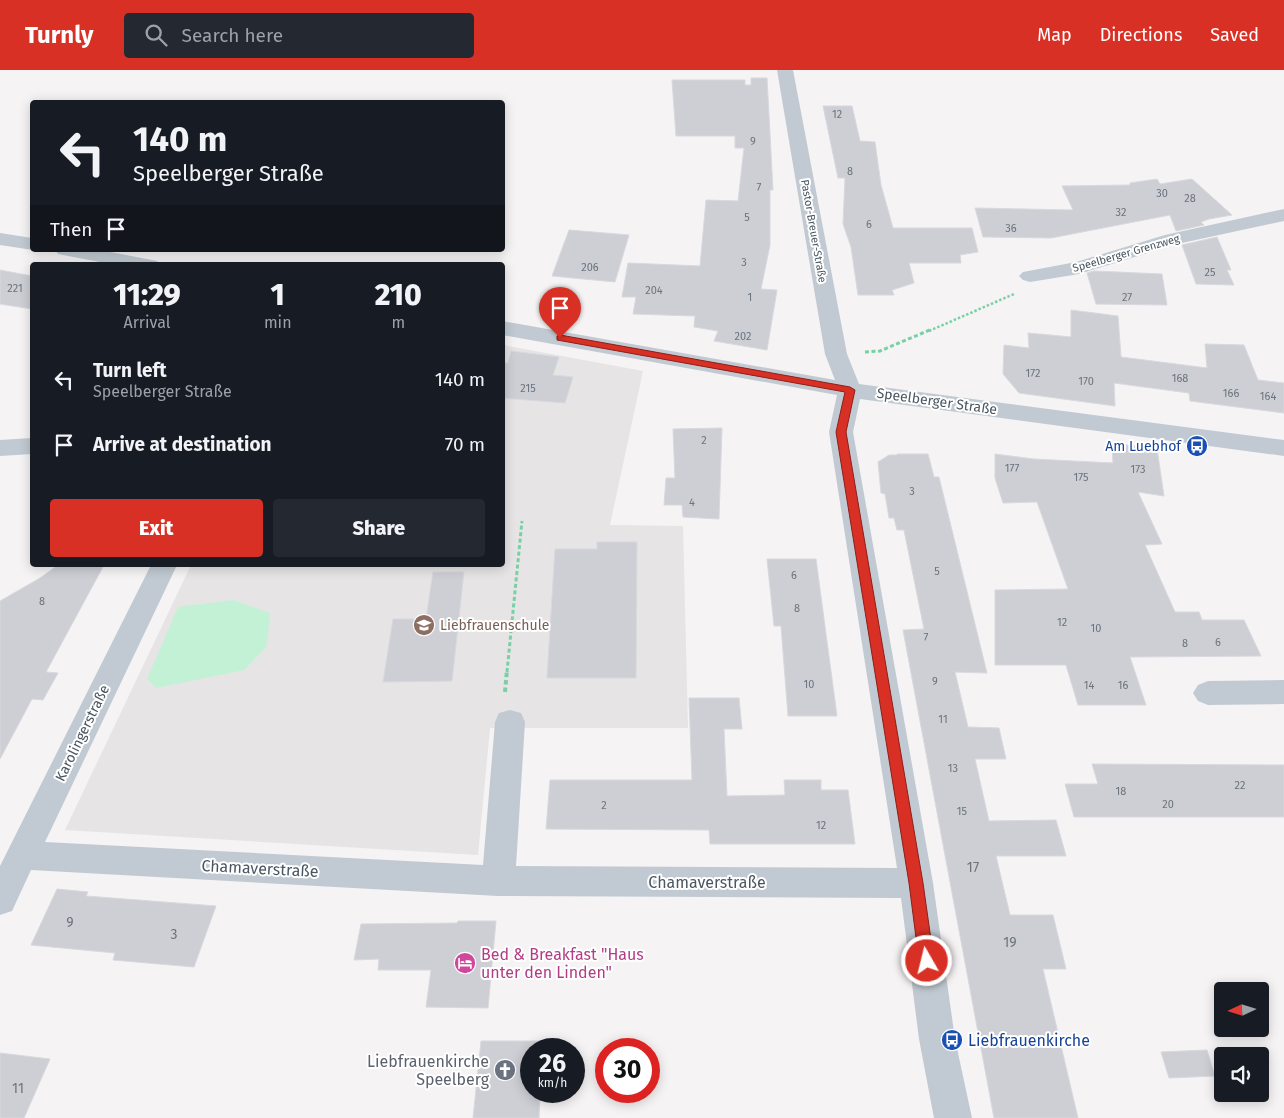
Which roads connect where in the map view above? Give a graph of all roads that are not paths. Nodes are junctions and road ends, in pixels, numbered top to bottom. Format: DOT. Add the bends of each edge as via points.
graph roads {
  1 [pos="785,70"];
  2 [pos="1284,215"];
  3 [pos="0,238"];
  4 [pos="30,244"];
  5 [pos="76,252"];
  6 [pos="133,262"];
  7 [pos="1030,276"];
  8 [pos="505,329"];
  9 [pos="850,390"];
  10 [pos="30,446"];
  11 [pos="0,448"];
  12 [pos="1284,448"];
  13 [pos="163,567"];
  14 [pos="1284,692"];
  15 [pos="1208,693"];
  16 [pos="510,722"];
  17 [pos="22,855"];
  18 [pos="498,881"];
  19 [pos="916,883"];
  20 [pos="0,900"];
  21 [pos="952,1118"];
  1 -- 9 [label="street, Pastor-Breuer-Straße" via="836,354"];
  2 -- 7 [label="street, Speelberger Grenzweg" via="1172,239 1080,268"];
  3 -- 4 [label="street"];
  5 -- 6 [label="street"];
  8 -- 9 [label="street, Speelberger Straße"];
  9 -- 12 [label="street, Speelberger Straße"];
  9 -- 19 [label="street" via="841,432"];
  10 -- 11 [label="street"];
  13 -- 17 [label="street, Karolingerstraße"];
  14 -- 15 [label="street"];
  16 -- 18 [label="street"];
  17 -- 18 [label="street, Chamaverstraße"];
  17 -- 20 [label="street, Karolingerstraße"];
  18 -- 19 [label="street, Chamaverstraße"];
  19 -- 21 [label="street" via="937,1039"];
}
